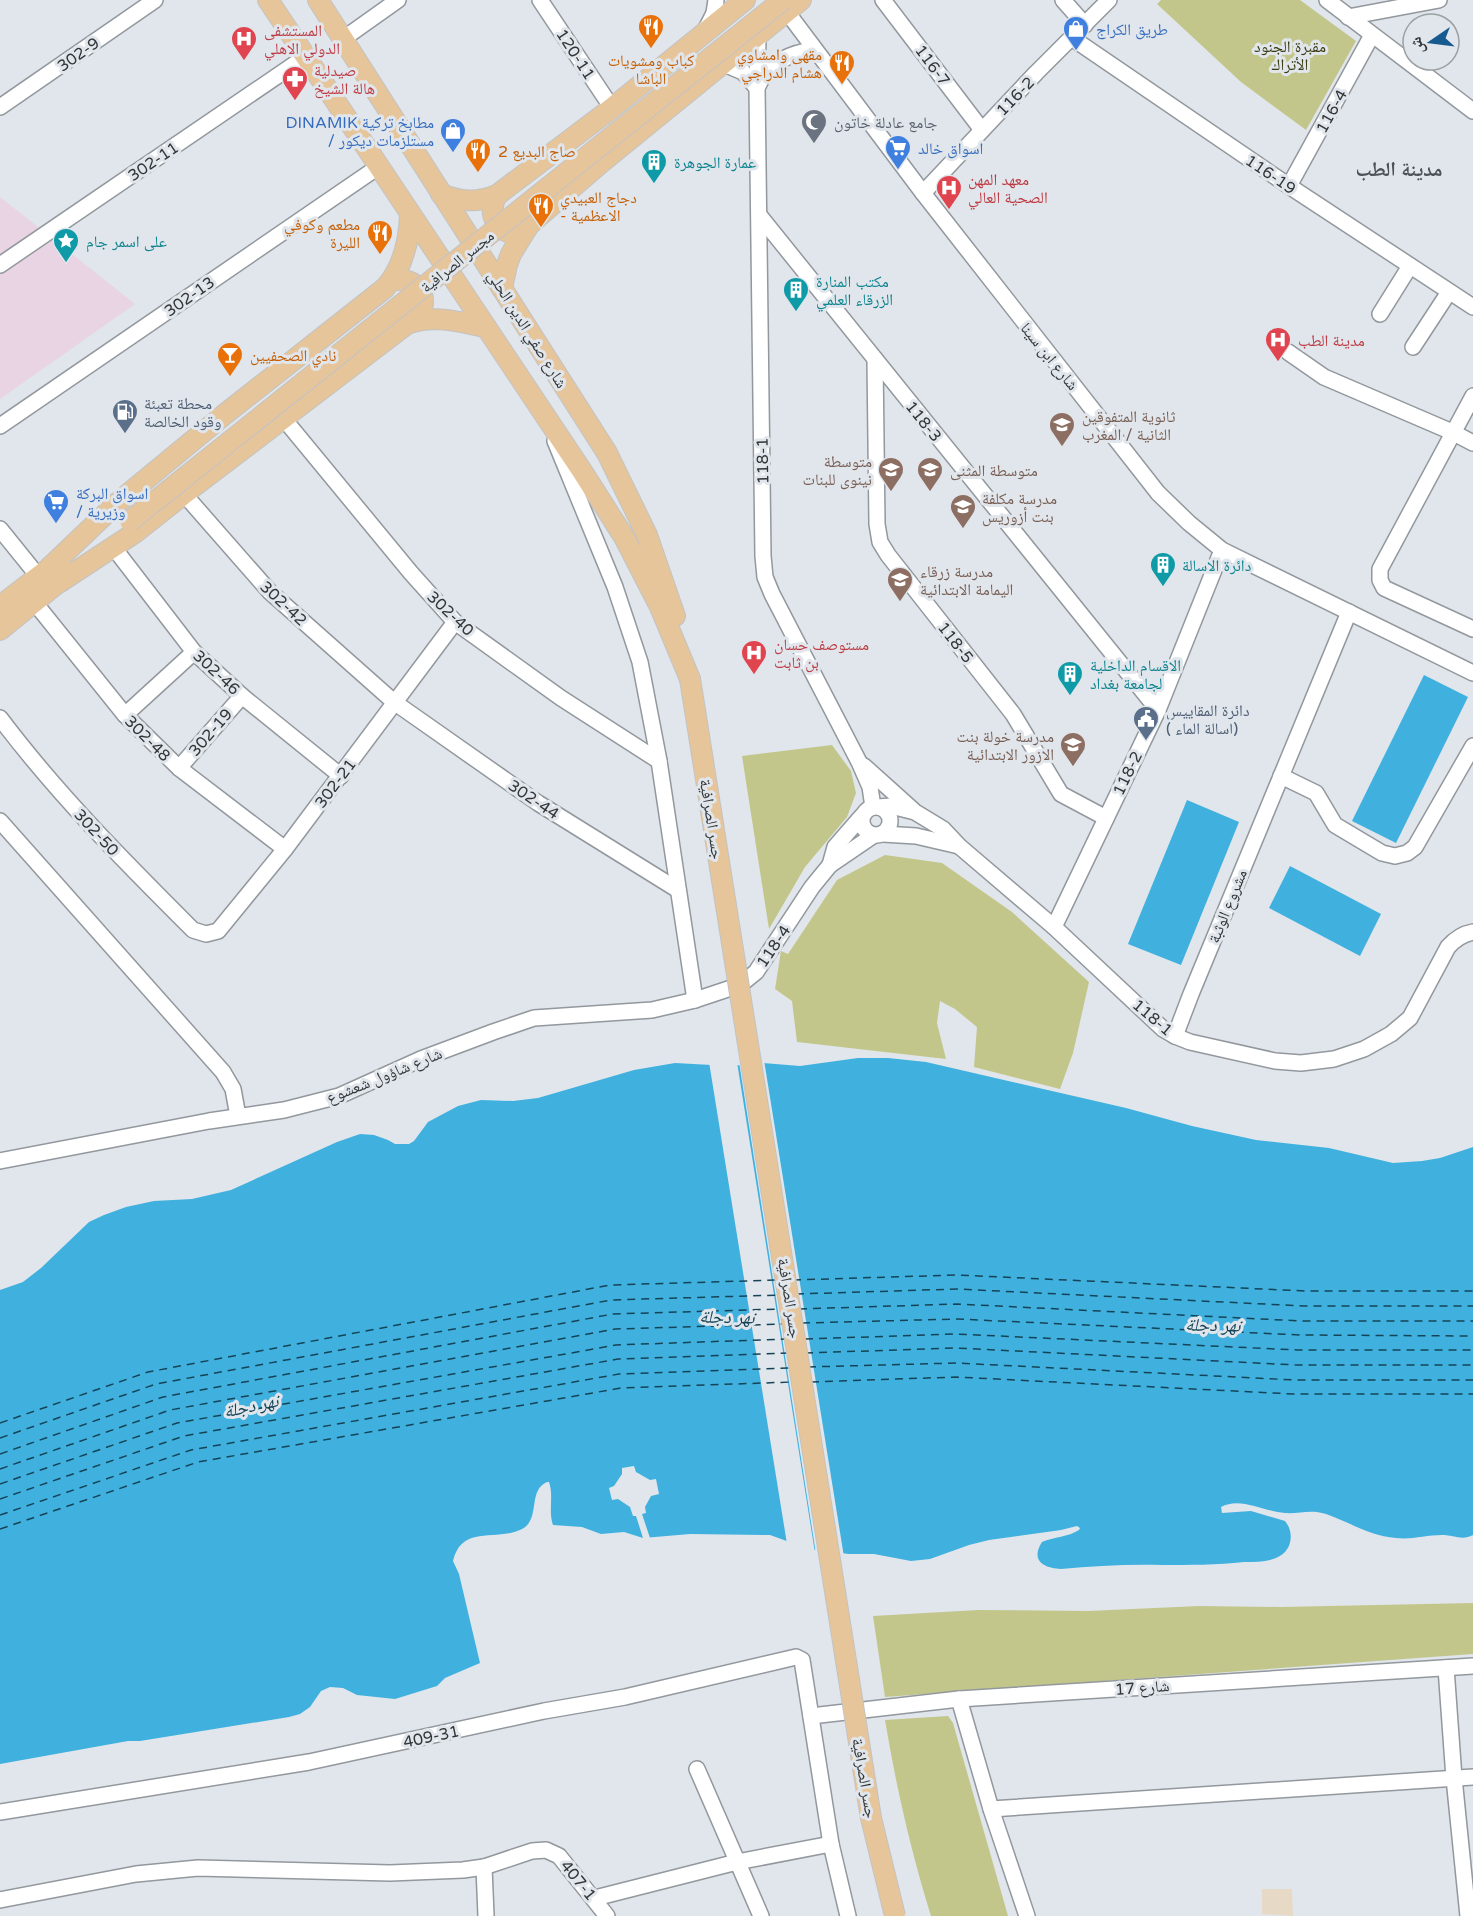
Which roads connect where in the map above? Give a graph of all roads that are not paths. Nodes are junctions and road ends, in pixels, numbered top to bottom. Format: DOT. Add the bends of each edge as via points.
graph roads {
  1 [pos="155,0"];
  2 [pos="268,0"];
  3 [pos="318,0"];
  4 [pos="398,0"];
  5 [pos="540,0"];
  6 [pos="716,0"];
  7 [pos="745,0"];
  8 [pos="767,0"];
  9 [pos="883,0"];
  10 [pos="1063,0"];
  11 [pos="1109,0"];
  12 [pos="1327,0"];
  13 [pos="1439,0"];
  14 [pos="790,4"];
  15 [pos="1348,16"];
  16 [pos="1085,25"];
  17 [pos="703,34"];
  18 [pos="1372,35"];
  19 [pos="758,36"];
  20 [pos="1072,38"];
  21 [pos="342,39"];
  22 [pos="815,50"];
  23 [pos="305,57"];
  24 [pos="724,64"];
  25 [pos="757,88"];
  26 [pos="0,107"];
  27 [pos="612,108"];
  28 [pos="1473,111"];
  29 [pos="982,130"];
  30 [pos="378,167"];
  31 [pos="1289,186"];
  32 [pos="441,194"];
  33 [pos="923,194"];
  34 [pos="497,195"];
  35 [pos="410,215"];
  36 [pos="759,215"];
  37 [pos="522,234"];
  38 [pos="0,265"];
  39 [pos="1410,266"];
  40 [pos="391,281"];
  41 [pos="502,288"];
  42 [pos="1449,292"];
  43 [pos="1473,307"];
  44 [pos="1380,314"];
  45 [pos="416,321"];
  46 [pos="486,327"];
  47 [pos="1413,347"];
  48 [pos="1288,352"];
  49 [pos="875,359"];
  50 [pos="1473,396"];
  51 [pos="544,414"];
  52 [pos="285,419"];
  53 [pos="0,426"];
  54 [pos="1452,432"];
  55 [pos="1473,443"];
  56 [pos="183,494"];
  57 [pos="127,517"];
  58 [pos="0,529"];
  59 [pos="114,548"];
  60 [pos="1222,550"];
  61 [pos="49,575"];
  62 [pos="35,603"];
  63 [pos="0,606"];
  64 [pos="1349,612"];
  65 [pos="455,622"];
  66 [pos="1473,629"];
  67 [pos="0,630"];
  68 [pos="194,652"];
  69 [pos="1473,673"];
  70 [pos="690,679"];
  71 [pos="242,696"];
  72 [pos="394,702"];
  73 [pos="1158,710"];
  74 [pos="125,716"];
  75 [pos="0,717"];
  76 [pos="1473,746"];
  77 [pos="659,761"];
  78 [pos="859,762"];
  79 [pos="179,768"];
  80 [pos="341,776"];
  81 [pos="1281,776"];
  82 [pos="871,810"];
  83 [pos="915,812"];
  84 [pos="1106,818"];
  85 [pos="0,821"];
  86 [pos="878,835"];
  87 [pos="959,846"];
  88 [pos="285,849"];
  89 [pos="830,865"];
  90 [pos="678,890"];
  91 [pos="1054,927"];
  92 [pos="1473,932"];
  93 [pos="206,934"];
  94 [pos="695,1000"];
  95 [pos="1175,1036"];
  96 [pos="238,1116"];
  97 [pos="0,1161"];
  98 [pos="1473,1666"];
  99 [pos="1446,1668"];
  100 [pos="959,1699"];
  101 [pos="811,1716"];
  102 [pos="697,1769"];
  103 [pos="1473,1777"];
  104 [pos="1454,1778"];
  105 [pos="991,1809"];
  106 [pos="0,1812"];
  107 [pos="831,1844"];
  108 [pos="737,1862"];
  109 [pos="484,1867"];
  110 [pos="595,1898"];
  111 [pos="0,1900"];
  112 [pos="486,1916"];
  113 [pos="607,1916"];
  114 [pos="761,1916"];
  115 [pos="848,1916"];
  116 [pos="895,1916"];
  117 [pos="1027,1916"];
  118 [pos="1468,1916"];
  1 -- 26 [label="street, 302-9"];
  2 -- 23 [label="main road, شارع صفي الدين الحلي"];
  3 -- 21 [label="main road, شارع صفي الدين الحلي"];
  4 -- 21 [label="street"];
  5 -- 27 [label="street, 120-11"];
  6 -- 17 [label="street"];
  7 -- 17 [label="main road"];
  8 -- 57 [label="main road, مجسر الصرافية"];
  9 -- 29 [label="street, 116-7"];
  10 -- 16 [label="street"];
  11 -- 16 [label="street, 116-2"];
  12 -- 15 [label="street"];
  13 -- 15 [label="street"];
  14 -- 19 [label="main road"];
  14 -- 22 [label="street, شارع ابن سينا"];
  14 -- 57 [label="main road, مجسر الصرافية, bridge"];
  15 -- 18 [label="street"];
  16 -- 20 [label="street, 116-2"];
  17 -- 27 [label="main road"];
  18 -- 28 [label="street"];
  18 -- 31 [label="street, 116-4"];
  19 -- 24 [label="main road"];
  19 -- 25 [label="street, 118-1"];
  20 -- 29 [label="street, 116-2"];
  20 -- 31 [label="street, 116-19"];
  21 -- 32 [label="main road, شارع صفي الدين الحلي"];
  22 -- 25 [label="street" via="778,62 765,73"];
  22 -- 33 [label="street, شارع ابن سينا"];
  23 -- 30 [label="main road, شارع صفي الدين الحلي"];
  23 -- 38 [label="street, 302-11"];
  24 -- 25 [label="street" via="743,72"];
  24 -- 37 [label="main road"];
  25 -- 36 [label="street, 118-1"];
  27 -- 34 [label="main road"];
  29 -- 33 [label="street, 116-2"];
  30 -- 35 [label="main road, شارع صفي الدين الحلي"];
  30 -- 53 [label="street, 302-13"];
  31 -- 39 [label="street, 116-19"];
  32 -- 34 [label="main road" via="468,201"];
  32 -- 41 [label="main road, شارع صفي الدين الحلي"];
  33 -- 60 [label="street, شارع ابن سينا" via="1158,493"];
  34 -- 37 [label="main road" via="492,206 496,224 505,232"];
  35 -- 40 [label="main road" via="405,249"];
  35 -- 46 [label="main road, شارع صفي الدين الحلي"];
  36 -- 49 [label="street, 118-3"];
  36 -- 78 [label="street, 118-1" via="765,577"];
  37 -- 41 [label="main road" via="507,265"];
  39 -- 42 [label="street, 116-19"];
  39 -- 44 [label="street"];
  40 -- 45 [label="main road" via="409,281 418,288 424,305"];
  40 -- 61 [label="main road" via="116,504"];
  41 -- 70 [label="main road, شارع صفي الدين الحلي" via="607,453 647,535 673,607"];
  42 -- 43 [label="street, 116-19"];
  42 -- 47 [label="street"];
  45 -- 46 [label="main road" via="436,318"];
  45 -- 52 [label="main road" via="398,330"];
  46 -- 51 [label="main road, شارع صفي الدين الحلي"];
  48 -- 54 [label="street" via="1324,377"];
  49 -- 73 [label="street, 118-3"];
  49 -- 84 [label="street, 118-5" via="880,542 1013,714 1061,794"];
  50 -- 54 [label="street"];
  51 -- 70 [label="main road, شارع صفي الدين الحلي" via="624,537 660,607"];
  51 -- 77 [label="street" via="615,587 640,662"];
  52 -- 56 [label="main road"];
  52 -- 65 [label="street, 302-40"];
  54 -- 55 [label="street"];
  54 -- 66 [label="street" via="1380,569 1380,580 1384,588"];
  56 -- 59 [label="main road"];
  56 -- 72 [label="street, 302-42" via="270,592"];
  57 -- 61 [label="main road"];
  58 -- 61 [label="street"];
  59 -- 61 [label="main road"];
  59 -- 68 [label="street, 302-46"];
  60 -- 64 [label="street, شارع ابن سينا"];
  60 -- 73 [label="street, 118-2"];
  61 -- 62 [label="main road"];
  61 -- 63 [label="main road"];
  62 -- 67 [label="main road"];
  62 -- 74 [label="street, 302-48"];
  64 -- 69 [label="street, شارع ابن سينا"];
  64 -- 81 [label="street, مشروع الوثبة"];
  65 -- 72 [label="street, 302-21"];
  65 -- 77 [label="street, 302-40" via="561,698"];
  68 -- 71 [label="street, 302-46"];
  68 -- 74 [label="street"];
  70 -- 116 [label="main road, جسر الصرافية, bridge" via="871,1818"];
  71 -- 79 [label="street, 302-19"];
  71 -- 80 [label="street, 302-46"];
  72 -- 80 [label="street, 302-21"];
  72 -- 90 [label="street, 302-44" via="538,803"];
  73 -- 84 [label="street, 118-2"];
  74 -- 79 [label="street, 302-48"];
  75 -- 93 [label="street, 302-50" via="88,824 193,930"];
  76 -- 81 [label="street" via="1415,847 1395,856 1382,853 1335,825 1316,793"];
  77 -- 90 [label="street"];
  78 -- 82 [label="street, 118-1" via="870,787"];
  78 -- 83 [label="street"];
  79 -- 88 [label="street, 302-48"];
  80 -- 88 [label="street, 302-21"];
  81 -- 95 [label="street, مشروع الوثبة"];
  82 -- 83 [label="street, 118-1" via="891,806"];
  82 -- 86 [label="street" via="862,826"];
  82 -- 86 [label="street" via="886,812 889,817 889,826"];
  82 -- 89 [label="street, 118-4" via="835,847"];
  83 -- 87 [label="street, 118-1" via="943,829"];
  84 -- 91 [label="street, 118-2"];
  85 -- 96 [label="street" via="223,1072 233,1089"];
  86 -- 87 [label="street" via="916,836"];
  86 -- 89 [label="street, 118-4"];
  87 -- 91 [label="street, 118-1"];
  88 -- 93 [label="street, 302-21" via="218,931"];
  89 -- 94 [label="street, 118-4" via="753,975 740,985"];
  90 -- 94 [label="street"];
  91 -- 95 [label="street, 118-1"];
  92 -- 95 [label="street, 118-1" via="1455,939 1448,947 1410,1018 1364,1049 1334,1059 1275,1062"];
  94 -- 96 [label="street, شارع شاؤول شعشوع" via="652,1010 534,1018 421,1059 339,1096 284,1110"];
  96 -- 97 [label="street, شارع شاؤول شعشوع"];
  98 -- 99 [label="street, شارع 17"];
  99 -- 100 [label="street, شارع 17"];
  99 -- 104 [label="street"];
  100 -- 101 [label="street, شارع 17"];
  100 -- 105 [label="street"];
  101 -- 106 [label="street, 409-31" via="802,1660 789,1657 625,1697 309,1762"];
  101 -- 107 [label="street"];
  102 -- 108 [label="street"];
  103 -- 104 [label="street"];
  104 -- 105 [label="street"];
  104 -- 118 [label="street"];
  105 -- 117 [label="street"];
  107 -- 108 [label="street"];
  107 -- 115 [label="street"];
  108 -- 110 [label="street"];
  108 -- 114 [label="street"];
  109 -- 110 [label="street, 407-1" via="546,1850 559,1856"];
  109 -- 111 [label="street" via="390,1873 198,1868 136,1874"];
  109 -- 112 [label="street"];
  110 -- 113 [label="street, 407-1"];
}
